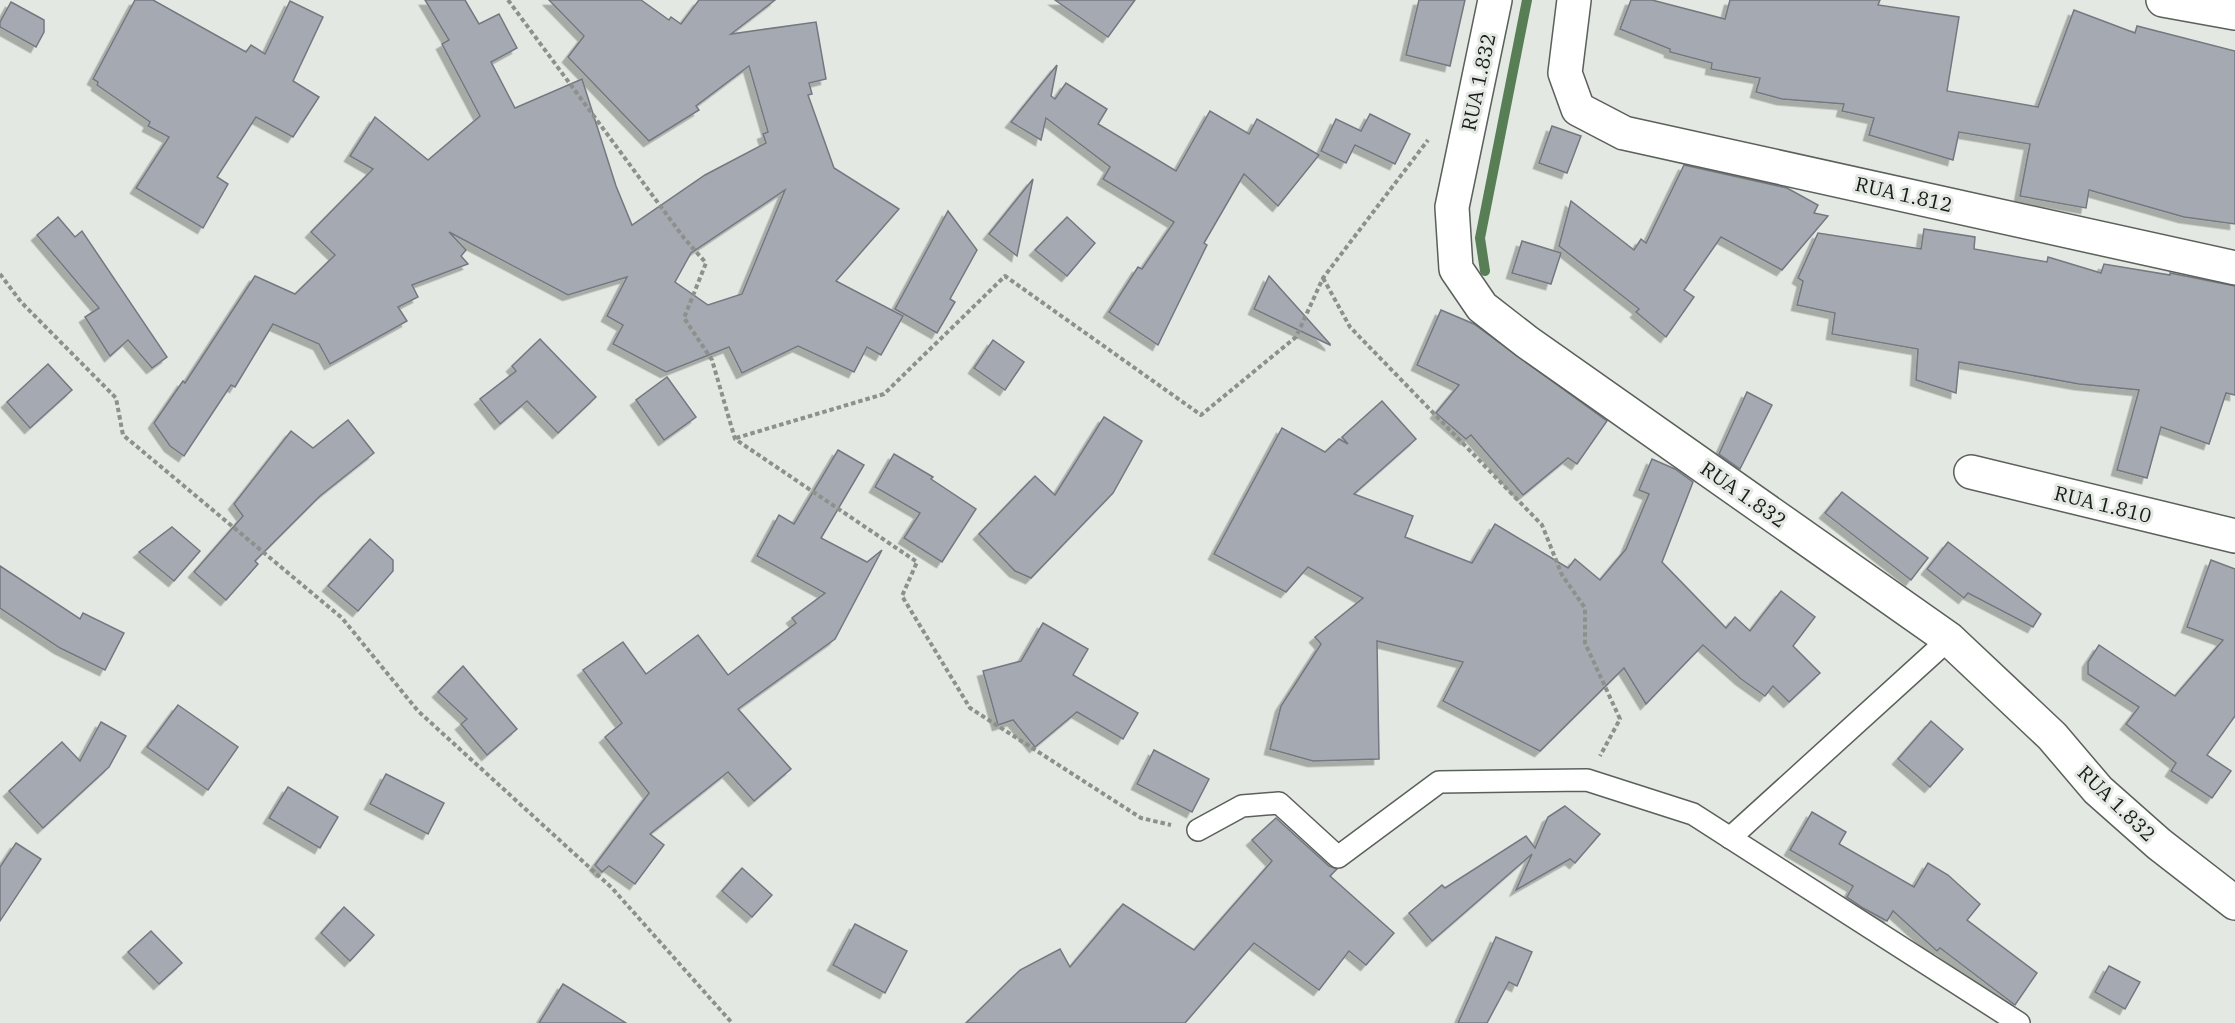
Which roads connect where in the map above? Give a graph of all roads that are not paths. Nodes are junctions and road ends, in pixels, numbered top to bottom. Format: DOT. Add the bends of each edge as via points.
graph roads {
  1 [pos="1495,0"];
  2 [pos="1574,0"];
  3 [pos="2163,0"];
  4 [pos="2235,13"];
  5 [pos="2235,268"];
  6 [pos="1971,472"];
  7 [pos="2235,536"];
  8 [pos="1949,639"];
  9 [pos="1198,830"];
  10 [pos="1730,838"];
  11 [pos="2235,903"];
  12 [pos="2019,1023"];
  1 -- 8 [label="street, RUA 1.832" via="1452,207 1456,269 1482,307"];
  2 -- 5 [label="street, RUA 1.812" via="1565,73 1578,110 1624,133"];
  3 -- 4 [label="street"];
  6 -- 7 [label="street, RUA 1.810"];
  8 -- 10 [label="lane"];
  8 -- 11 [label="street, RUA 1.832" via="2052,736 2098,790"];
  9 -- 10 [label="lane" via="1242,807 1279,803 1338,857 1439,782 1587,780 1693,814"];
  10 -- 12 [label="lane"];
}
